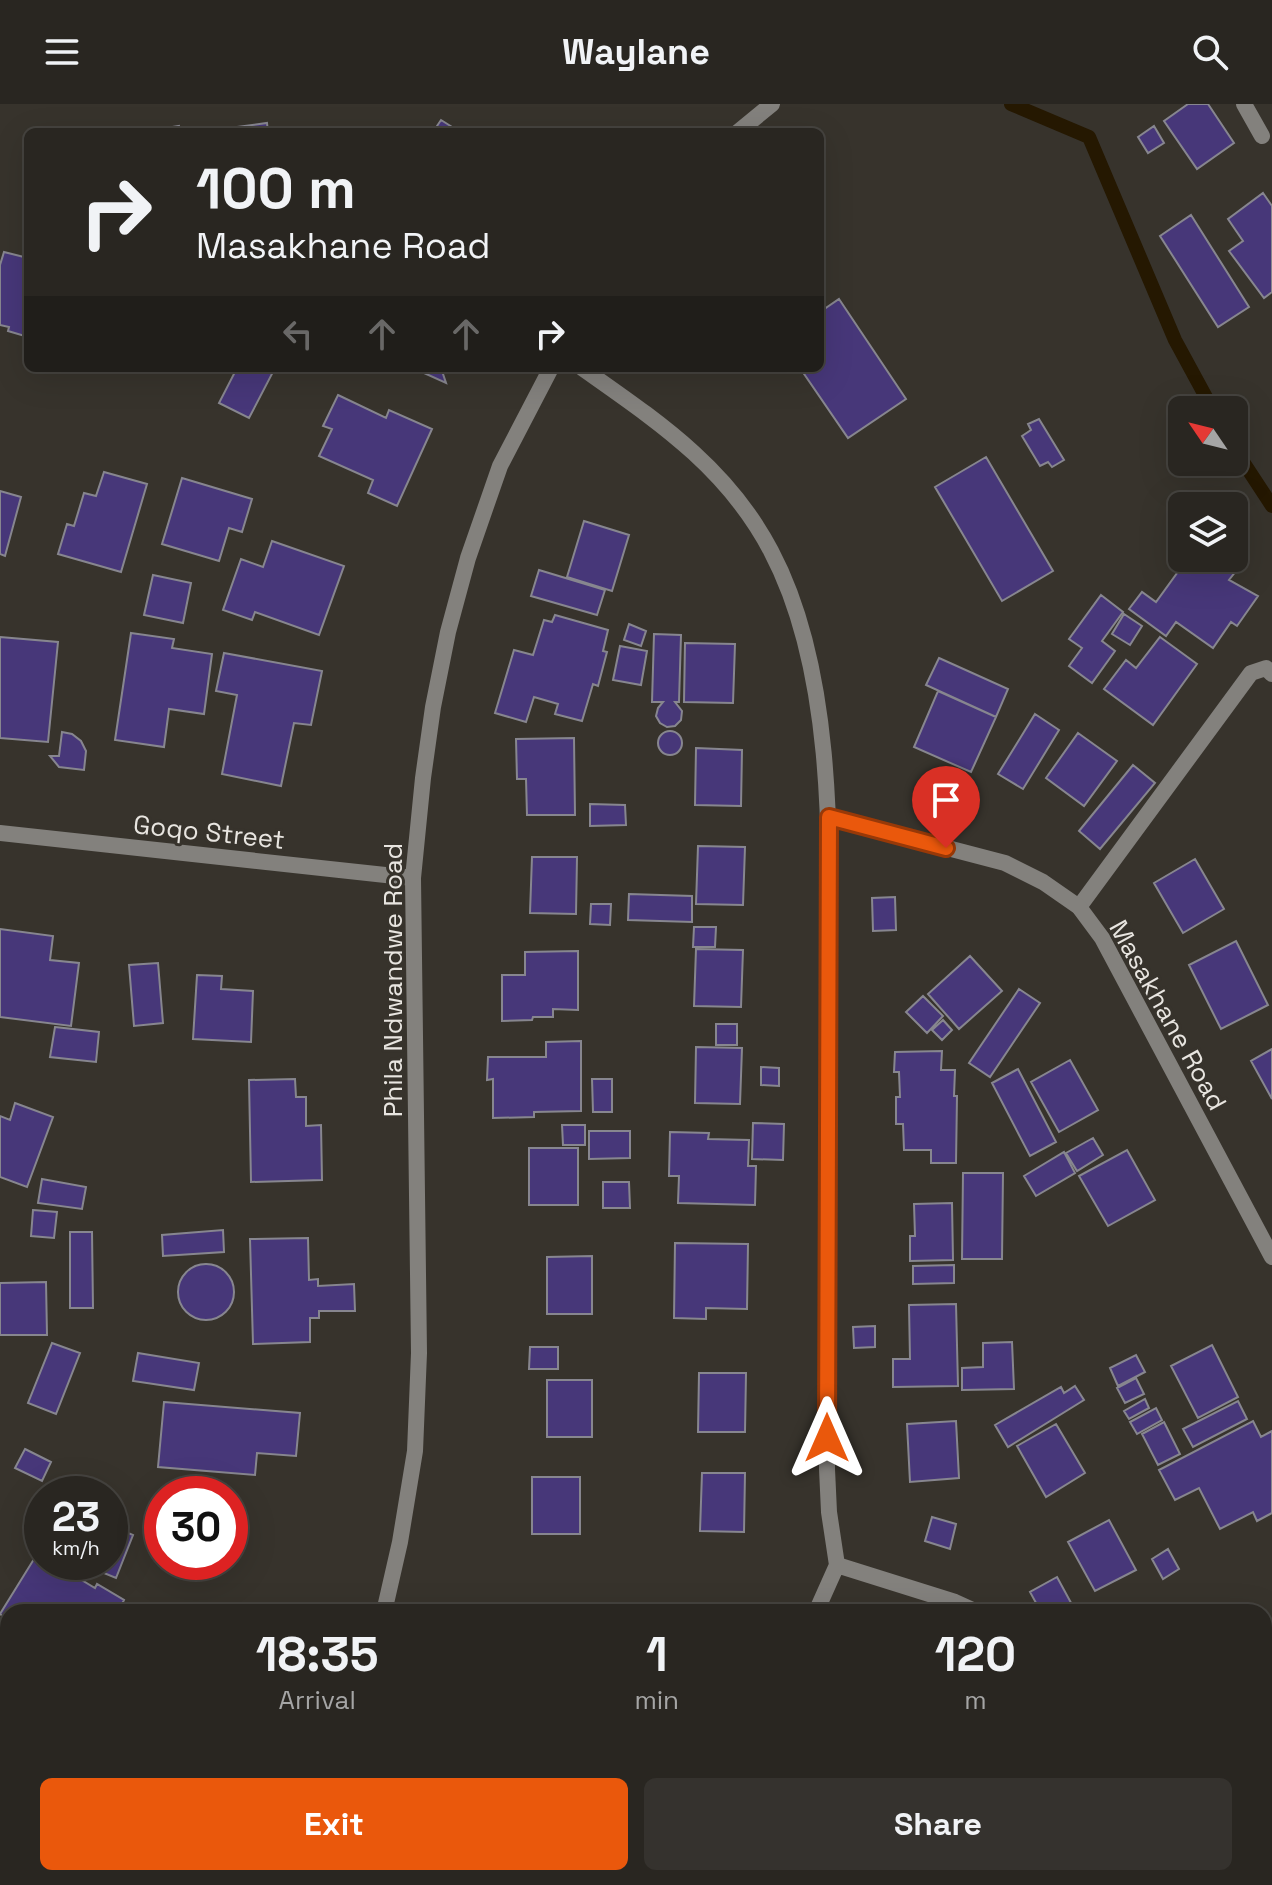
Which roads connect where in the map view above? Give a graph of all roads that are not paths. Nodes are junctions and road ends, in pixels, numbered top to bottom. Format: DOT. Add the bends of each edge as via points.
graph roads {
  1 [pos="772,104"];
  2 [pos="1244,104"];
  3 [pos="743,128"];
  4 [pos="1262,136"];
  5 [pos="549,372"];
  6 [pos="588,372"];
  7 [pos="1272,674"];
  8 [pos="829,817"];
  9 [pos="0,833"];
  10 [pos="413,878"];
  11 [pos="1079,907"];
  12 [pos="1272,1257"];
  13 [pos="837,1565"];
  14 [pos="386,1604"];
  15 [pos="820,1604"];
  16 [pos="959,1604"];
  1 -- 3 [label="street"];
  2 -- 4 [label="street"];
  5 -- 10 [label="street, Phila Ndwandwe Road" via="500,466 448,632 433,707"];
  6 -- 8 [label="street" via="661,423 709,465 771,550 805,646 818,706"];
  7 -- 11 [label="street" via="1266,668 1251,673"];
  8 -- 11 [label="street, Masakhane Road" via="1005,863"];
  8 -- 13 [label="street" via="827,1469"];
  9 -- 10 [label="street, Goqo Street"];
  10 -- 14 [label="street, Phila Ndwandwe Road" via="419,1353 415,1451"];
  11 -- 12 [label="street, Masakhane Road" via="1102,938"];
  13 -- 15 [label="street"];
  13 -- 16 [label="street"];
}
